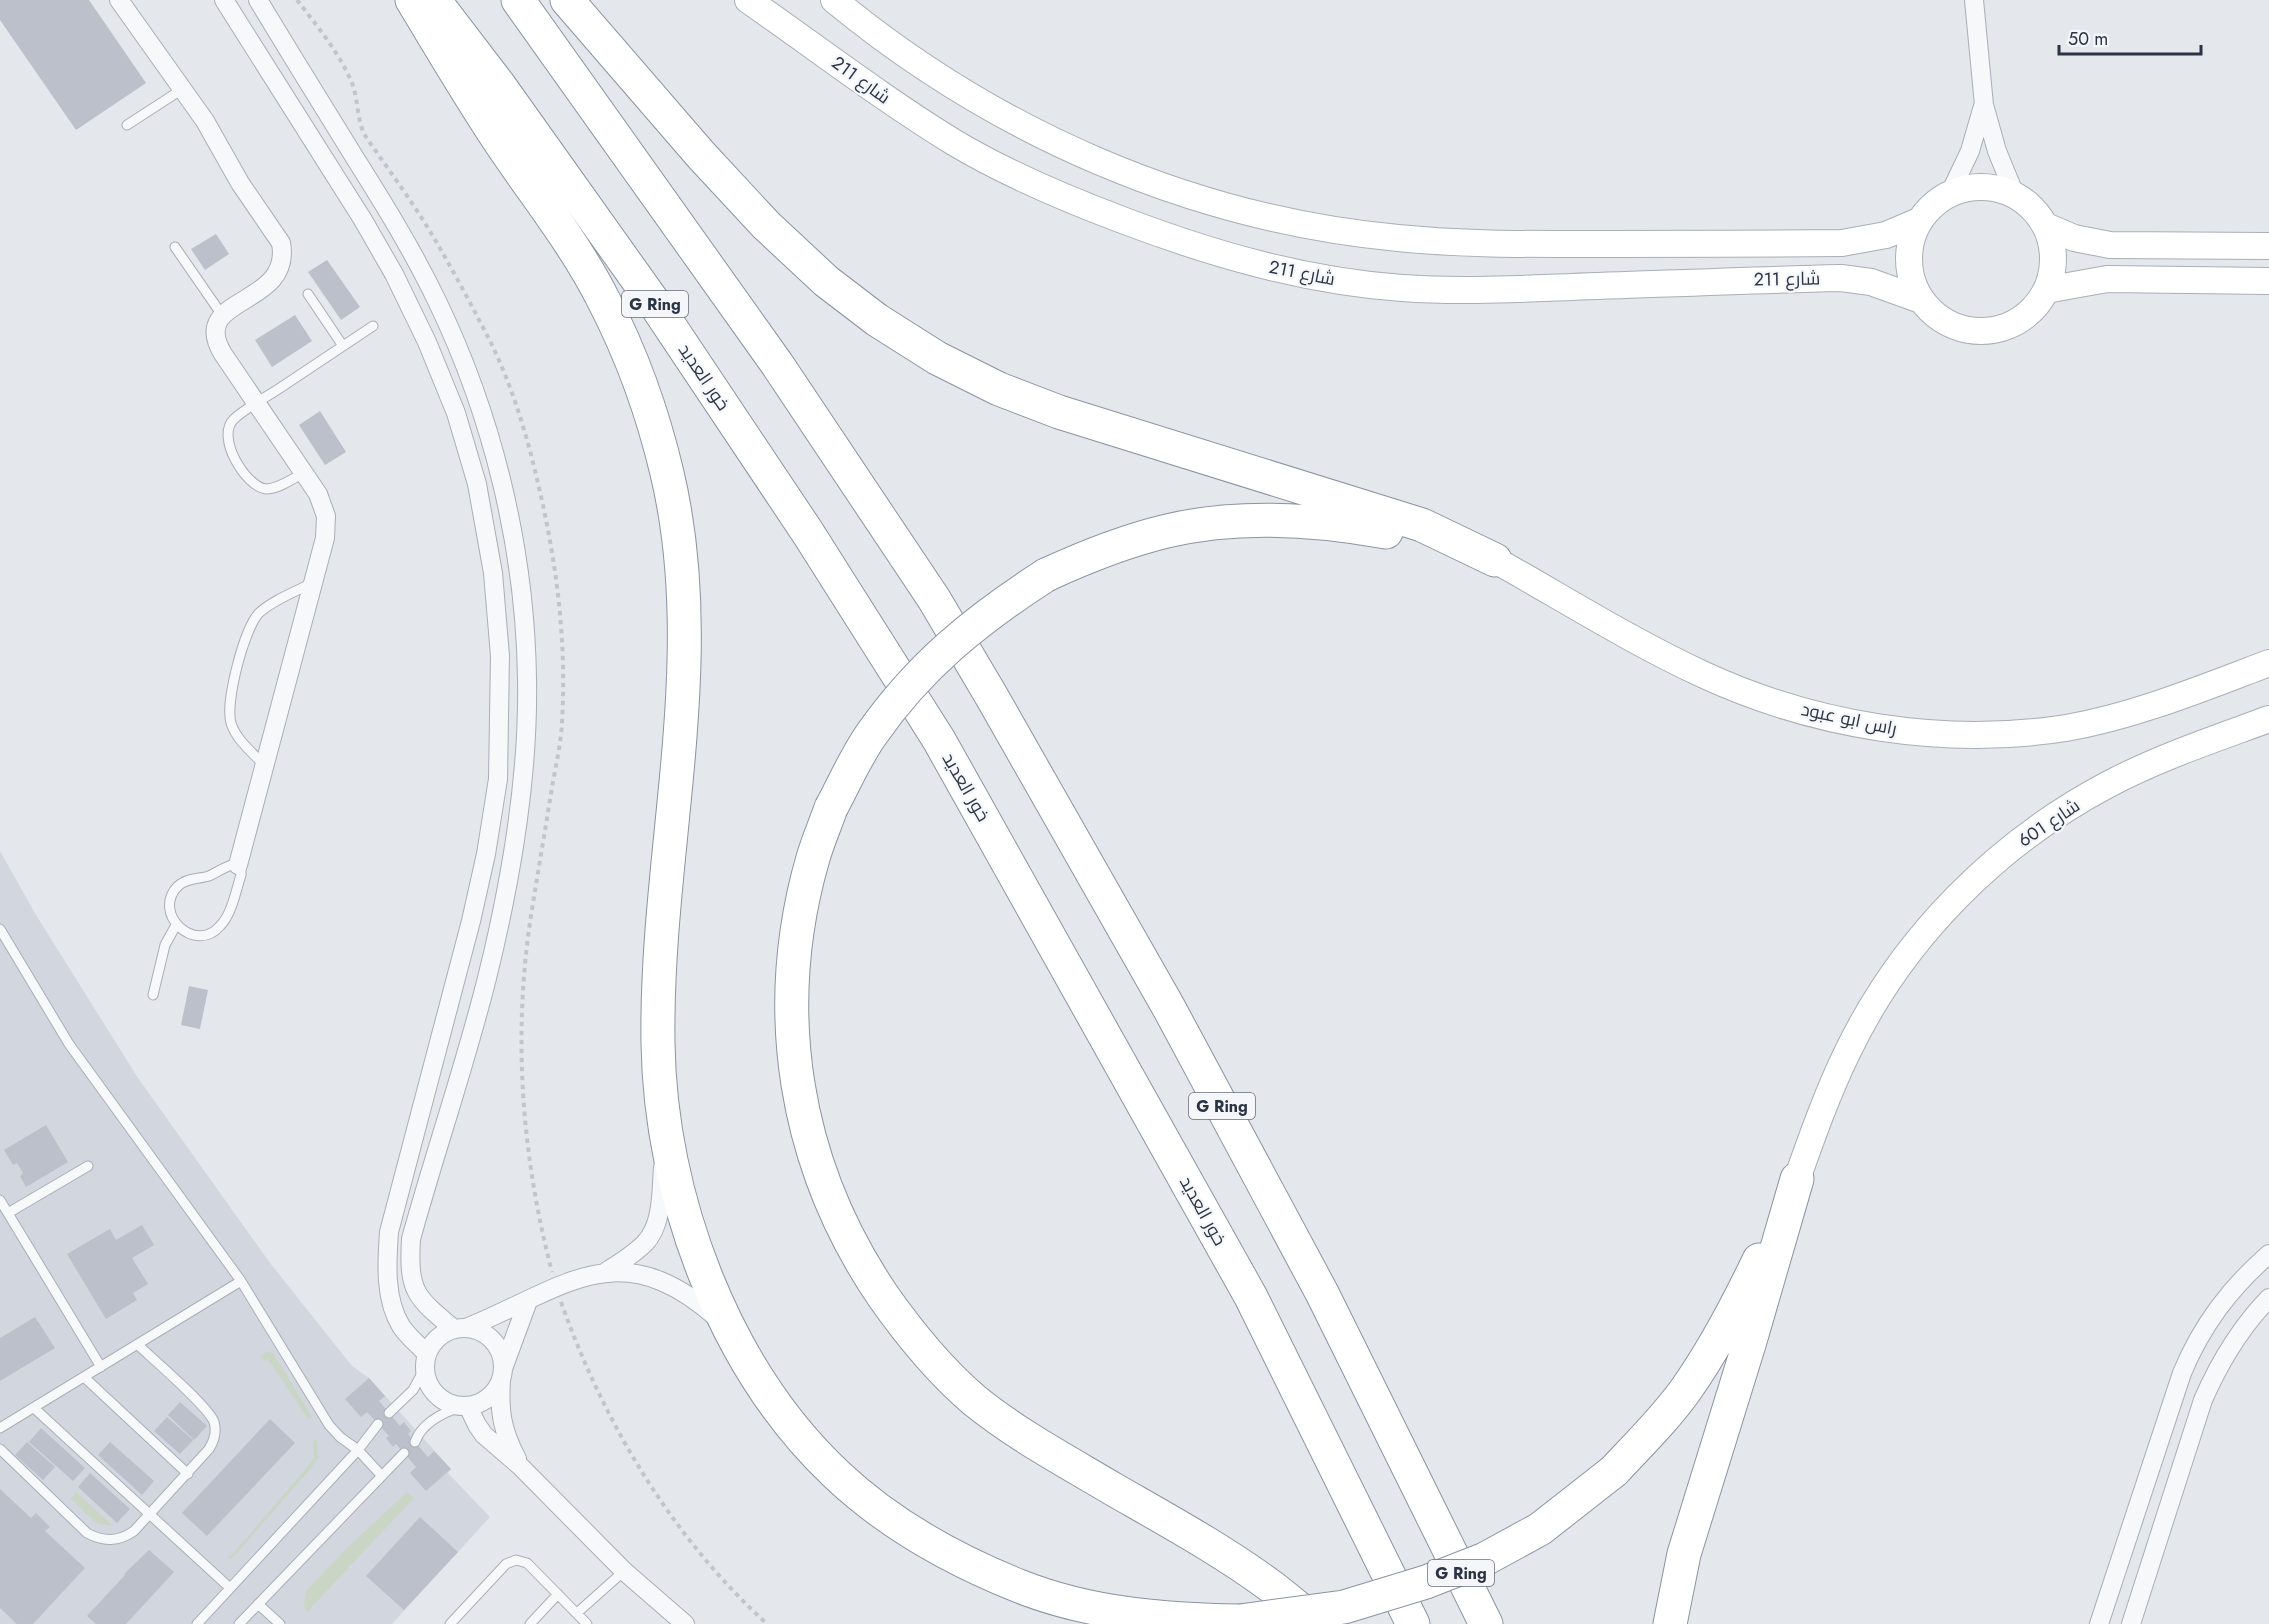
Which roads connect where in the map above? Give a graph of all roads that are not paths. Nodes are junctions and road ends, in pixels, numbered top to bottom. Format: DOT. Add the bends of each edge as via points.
graph roads {
  1 [pos="119,0"];
  2 [pos="224,0"];
  3 [pos="258,0"];
  4 [pos="412,0"];
  5 [pos="434,0"];
  6 [pos="518,0"];
  7 [pos="567,0"];
  8 [pos="748,0"];
  9 [pos="834,0"];
  10 [pos="1974,0"];
  11 [pos="181,90"];
  12 [pos="1984,105"];
  13 [pos="127,125"];
  14 [pos="1950,193"];
  15 [pos="2015,195"];
  16 [pos="1919,221"];
  17 [pos="2046,226"];
  18 [pos="2269,246"];
  19 [pos="175,247"];
  20 [pos="2269,281"];
  21 [pos="2046,290"];
  22 [pos="308,294"];
  23 [pos="1921,300"];
  24 [pos="222,315"];
  25 [pos="372,326"];
  26 [pos="343,346"];
  27 [pos="257,403"];
  28 [pos="304,473"];
  29 [pos="1495,560"];
  30 [pos="314,582"];
  31 [pos="2269,663"];
  32 [pos="2269,719"];
  33 [pos="266,767"];
  34 [pos="238,865"];
  35 [pos="176,925"];
  36 [pos="0,929"];
  37 [pos="153,995"];
  38 [pos="665,1134"];
  39 [pos="88,1166"];
  40 [pos="1797,1179"];
  41 [pos="0,1200"];
  42 [pos="8,1213"];
  43 [pos="2269,1254"];
  44 [pos="607,1271"];
  45 [pos="241,1281"];
  46 [pos="2269,1298"];
  47 [pos="528,1301"];
  48 [pos="460,1328"];
  49 [pos="732,1331"];
  50 [pos="138,1345"];
  51 [pos="426,1361"];
  52 [pos="101,1367"];
  53 [pos="502,1374"];
  54 [pos="84,1377"];
  55 [pos="465,1406"];
  56 [pos="34,1408"];
  57 [pos="389,1413"];
  58 [pos="378,1424"];
  59 [pos="0,1428"];
  60 [pos="415,1442"];
  61 [pos="0,1449"];
  62 [pos="358,1449"];
  63 [pos="404,1453"];
  64 [pos="520,1466"];
  65 [pos="188,1474"];
  66 [pos="381,1475"];
  67 [pos="148,1514"];
  68 [pos="624,1571"];
  69 [pos="230,1588"];
  70 [pos="558,1594"];
  71 [pos="258,1604"];
  72 [pos="577,1613"];
  73 [pos="197,1624"];
  74 [pos="239,1624"];
  75 [pos="280,1624"];
  76 [pos="450,1624"];
  77 [pos="530,1624"];
  78 [pos="587,1624"];
  79 [pos="685,1624"];
  80 [pos="1318,1624"];
  81 [pos="1413,1624"];
  82 [pos="1486,1624"];
  83 [pos="1670,1624"];
  84 [pos="2099,1624"];
  85 [pos="2131,1624"];
  1 -- 11 [label="street"];
  2 -- 51 [label="street" via="363,220 427,342 456,412 477,484 493,573 500,656 498,779 471,921 397,1199 386,1267 401,1326"];
  3 -- 48 [label="street" via="388,211 437,301 488,434 517,560 527,678 515,835 487,977 411,1239 409,1266 423,1303"];
  4 -- 38 [label="highway" via="603,298 646,400 668,474 678,531 686,638 659,985 659,1081"];
  5 -- 81 [label="highway, خور العديد / G Ring" via="657,307 814,542 939,740 1251,1297"];
  6 -- 82 [label="highway, G Ring" via="777,364 934,599 1181,1029 1322,1293"];
  7 -- 29 [label="highway" via="766,225 826,281 937,358 999,389 1059,412 1422,525"];
  8 -- 23 [label="main road, شارع 211" via="877,93 1000,168 1105,214 1249,263 1352,282 1447,291 1841,278 1872,282"];
  9 -- 16 [label="main road, شارع 211" via="940,77 1025,127 1159,185 1299,224 1445,242 1842,243 1886,236"];
  10 -- 12 [label="street"];
  11 -- 13 [label="lane"];
  11 -- 24 [label="street" via="205,121 240,183 281,243 283,254 277,275"];
  12 -- 14 [label="street" via="1970,151"];
  12 -- 15 [label="street"];
  14 -- 15 [label="main road" via="1989,187"];
  14 -- 16 [label="main road"];
  15 -- 17 [label="main road"];
  16 -- 23 [label="main road" via="1908,261"];
  17 -- 18 [label="main road" via="2074,238 2110,245"];
  17 -- 21 [label="main road" via="2054,258"];
  19 -- 24 [label="lane"];
  20 -- 21 [label="main road" via="2107,279"];
  21 -- 23 [label="main road" via="2019,320 2007,327 1980,331 1953,326"];
  22 -- 26 [label="lane"];
  24 -- 27 [label="street" via="217,324 218,345"];
  25 -- 26 [label="lane"];
  26 -- 27 [label="lane"];
  27 -- 28 [label="street"];
  27 -- 28 [label="lane" via="234,419 227,435 230,449 249,479 268,489"];
  28 -- 30 [label="street" via="326,516"];
  29 -- 31 [label="main road, راس ابو عبود" via="1702,674 1828,718 1892,730 1953,735 2066,728 2128,713"];
  29 -- 80 [label="highway, bridge" via="1396,533 1343,524 1291,520 1225,522 1168,530 1115,546 1046,575 1001,604 932,662 870,737 831,808 813,856 801,908 791,1004 802,1112 817,1167 835,1211 862,1264 892,1309 930,1357 973,1399 1022,1435 1234,1561"];
  30 -- 33 [label="street"];
  30 -- 33 [label="lane" via="257,615 248,629 238,667 229,705 231,722 239,739"];
  32 -- 40 [label="main road, شارع 601" via="2159,760 2109,784 2059,814 1958,894 1879,995 1824,1103"];
  33 -- 34 [label="street"];
  34 -- 35 [label="lane" via="179,886 170,900"];
  34 -- 35 [label="lane" via="241,875 222,925 198,936"];
  35 -- 37 [label="lane" via="165,945"];
  36 -- 45 [label="lane" via="69,1044"];
  38 -- 44 [label="street" via="654,1229 646,1242"];
  38 -- 49 [label="highway" via="687,1225 704,1273"];
  39 -- 42 [label="lane"];
  40 -- 49 [label="highway, bridge" via="1719,1337 1686,1389 1614,1471 1540,1529 1485,1559 1344,1607 1240,1621 1153,1617 1089,1607 1023,1588 957,1559 895,1521 839,1477 794,1430"];
  40 -- 83 [label="highway" via="1684,1554"];
  41 -- 42 [label="lane"];
  42 -- 52 [label="lane"];
  43 -- 84 [label="street" via="2230,1292 2191,1351"];
  44 -- 47 [label="street" via="556,1286"];
  44 -- 49 [label="street" via="656,1279 699,1302"];
  45 -- 50 [label="lane"];
  45 -- 62 [label="lane" via="329,1425"];
  46 -- 85 [label="street" via="2233,1341 2208,1390"];
  47 -- 48 [label="street"];
  47 -- 53 [label="street"];
  48 -- 51 [label="street" via="437,1338"];
  48 -- 53 [label="street" via="490,1337 500,1351"];
  50 -- 52 [label="lane"];
  50 -- 65 [label="lane" via="206,1409 214,1424 210,1449"];
  51 -- 55 [label="street" via="426,1377 436,1394 444,1401"];
  51 -- 57 [label="lane" via="413,1390"];
  52 -- 54 [label="lane"];
  53 -- 55 [label="street" via="488,1398"];
  53 -- 64 [label="street" via="503,1429"];
  54 -- 56 [label="lane"];
  54 -- 65 [label="lane"];
  55 -- 60 [label="lane" via="426,1426"];
  55 -- 64 [label="street" via="484,1435"];
  56 -- 59 [label="lane"];
  56 -- 67 [label="lane"];
  58 -- 62 [label="lane"];
  61 -- 67 [label="lane" via="94,1537 111,1540 127,1536"];
  62 -- 66 [label="lane"];
  62 -- 69 [label="lane"];
  63 -- 66 [label="lane"];
  64 -- 68 [label="street"];
  65 -- 67 [label="lane"];
  66 -- 71 [label="lane"];
  67 -- 69 [label="lane"];
  68 -- 72 [label="lane"];
  68 -- 79 [label="street"];
  69 -- 73 [label="lane"];
  70 -- 72 [label="lane"];
  70 -- 76 [label="lane" via="527,1563 511,1561"];
  70 -- 77 [label="lane"];
  71 -- 74 [label="lane"];
  71 -- 75 [label="lane"];
  72 -- 78 [label="lane"];
}
